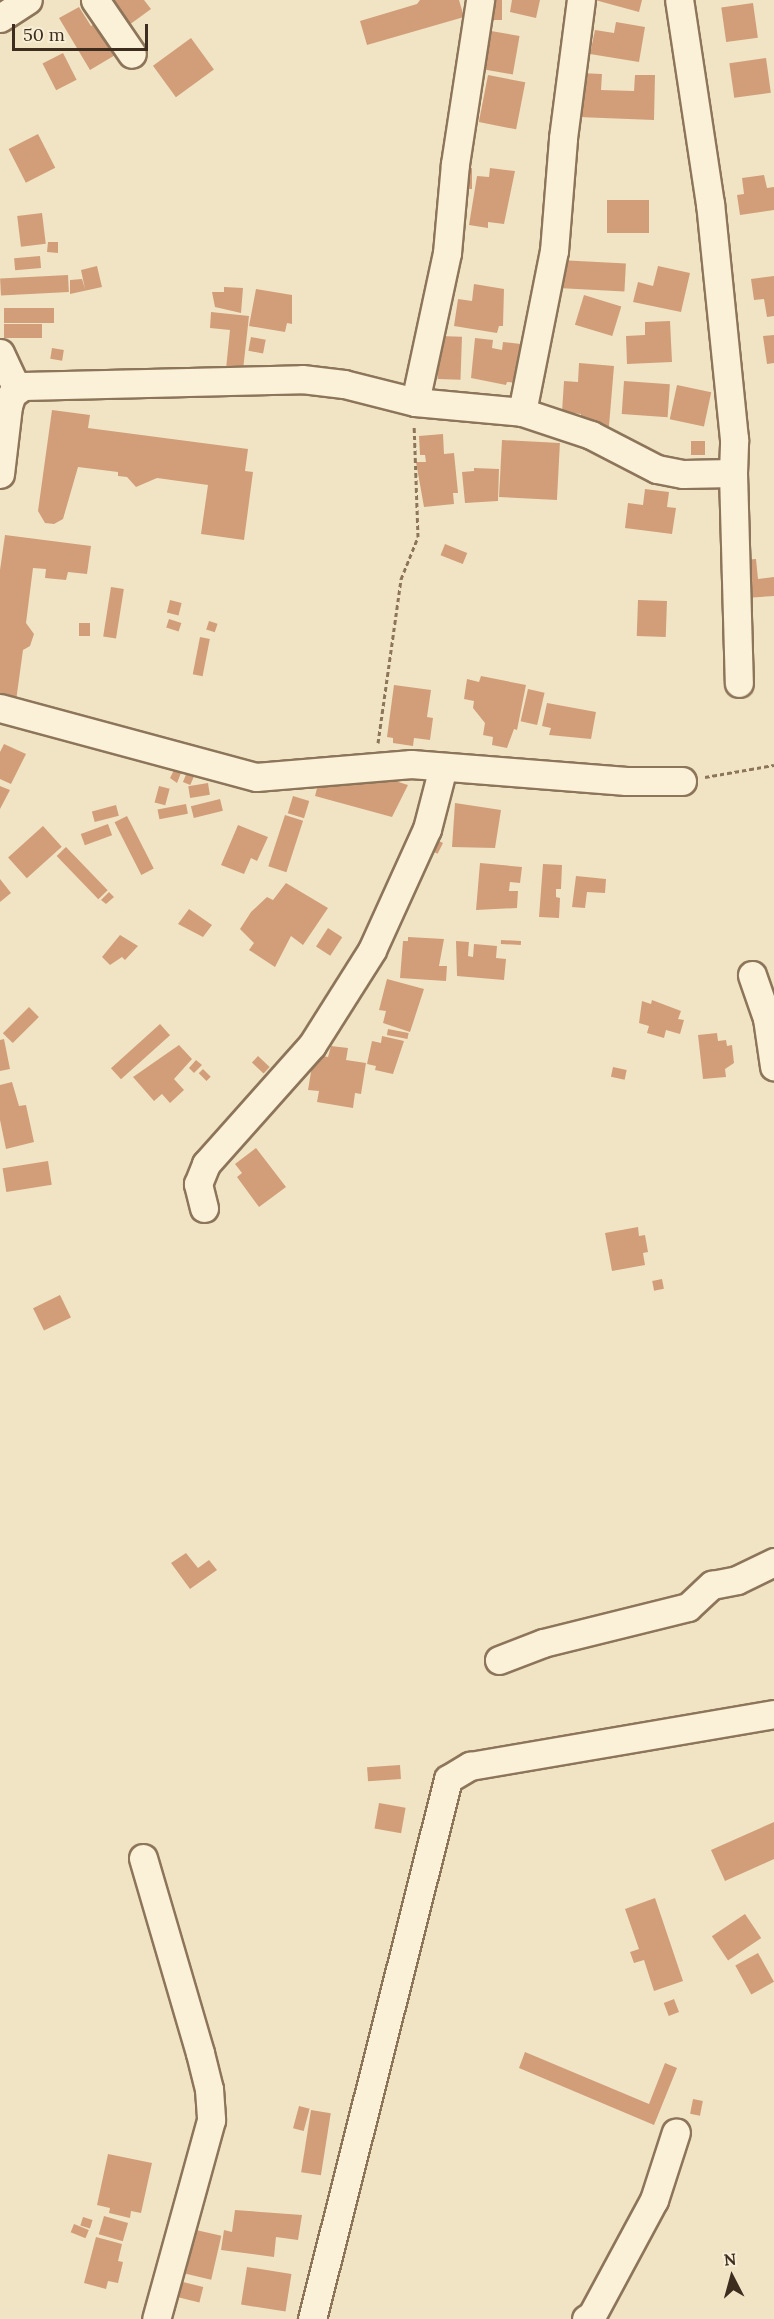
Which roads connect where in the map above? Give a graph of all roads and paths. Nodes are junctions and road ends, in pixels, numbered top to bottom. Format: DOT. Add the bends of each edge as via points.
graph roads {
  1 [pos="28,0"];
  2 [pos="95,0"];
  3 [pos="480,0"];
  4 [pos="581,0"];
  5 [pos="679,0"];
  6 [pos="0,18"];
  7 [pos="132,54"];
  8 [pos="0,354"];
  9 [pos="17,389"];
  10 [pos="415,402"];
  11 [pos="522,412"];
  12 [pos="0,474"];
  13 [pos="733,474"];
  14 [pos="739,683"];
  15 [pos="0,708"];
  16 [pos="370,765"];
  17 [pos="774,765"];
  18 [pos="443,767"];
  19 [pos="682,781"];
  20 [pos="752,975"];
  21 [pos="774,1066"];
  22 [pos="204,1208"];
  23 [pos="774,1562"];
  24 [pos="499,1660"];
  25 [pos="774,1714"];
  26 [pos="143,1858"];
  27 [pos="676,2132"];
  28 [pos="156,2319"];
  29 [pos="312,2319"];
  30 [pos="586,2319"];
  1 -- 6 [label="street"];
  2 -- 7 [label="street"];
  3 -- 10 [label="street" via="455,164 447,254"];
  4 -- 11 [label="street" via="563,138 554,251"];
  5 -- 13 [label="street" via="710,204 734,439"];
  8 -- 9 [label="street"];
  9 -- 10 [label="street" via="38,385 302,379 344,384"];
  9 -- 12 [label="street" via="8,406"];
  10 -- 11 [label="street"];
  10 -- 16 [label="path" via="418,537 401,579 385,705 377,750"];
  11 -- 13 [label="street" via="591,435 657,469 683,474"];
  13 -- 14 [label="street"];
  15 -- 16 [label="street" via="256,777 281,778"];
  16 -- 18 [label="street"];
  17 -- 19 [label="path"];
  18 -- 19 [label="street" via="626,781"];
  18 -- 22 [label="street" via="427,829 372,950 312,1045 206,1164 198,1184"];
  20 -- 21 [label="street" via="767,1018"];
  23 -- 24 [label="street" via="737,1580 712,1584 688,1607 543,1643"];
  25 -- 29 [label="street" via="470,1766 448,1779"];
  26 -- 28 [label="street" via="200,2053 209,2089 211,2120"];
  27 -- 30 [label="street" via="654,2200"];
}
